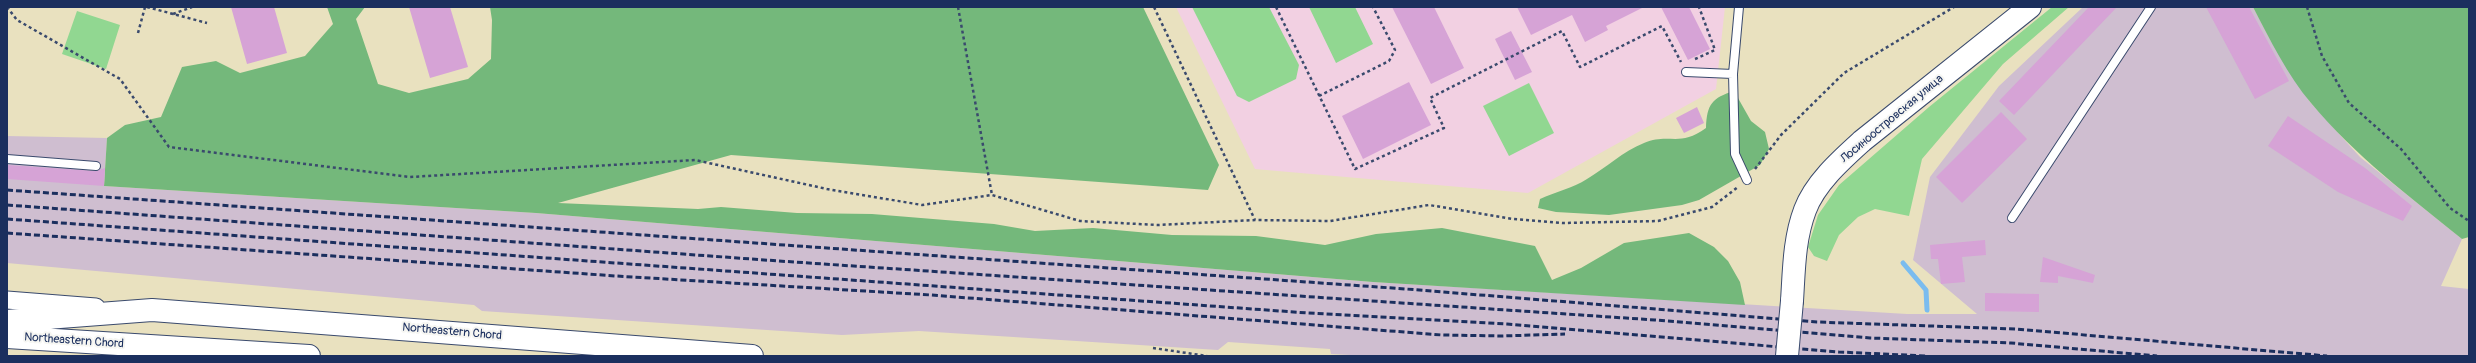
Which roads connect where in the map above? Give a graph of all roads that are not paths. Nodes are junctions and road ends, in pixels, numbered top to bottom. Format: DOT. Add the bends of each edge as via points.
graph roads {
  1 [pos="1738,7"];
  2 [pos="2030,7"];
  3 [pos="2151,7"];
  4 [pos="1684,69"];
  5 [pos="1733,74"];
  6 [pos="7,159"];
  7 [pos="96,166"];
  8 [pos="1747,180"];
  9 [pos="2012,218"];
  10 [pos="7,300"];
  11 [pos="152,310"];
  12 [pos="7,321"];
  13 [pos="7,337"];
  14 [pos="309,356"];
  15 [pos="752,356"];
  16 [pos="1787,356"];
  1 -- 5 [label="lane"];
  2 -- 16 [label="main road, Лосиноостровская улица, bridge" via="1862,141 1840,161 1823,182 1806,208 1796,243"];
  3 -- 9 [label="lane"];
  4 -- 5 [label="lane"];
  5 -- 8 [label="lane" via="1735,154"];
  6 -- 7 [label="lane"];
  10 -- 11 [label="street, Northeastern Chord"];
  11 -- 12 [label="main road, Northeastern Chord"];
  11 -- 15 [label="main road, Northeastern Chord"];
  13 -- 14 [label="main road, Northeastern Chord"];
}
